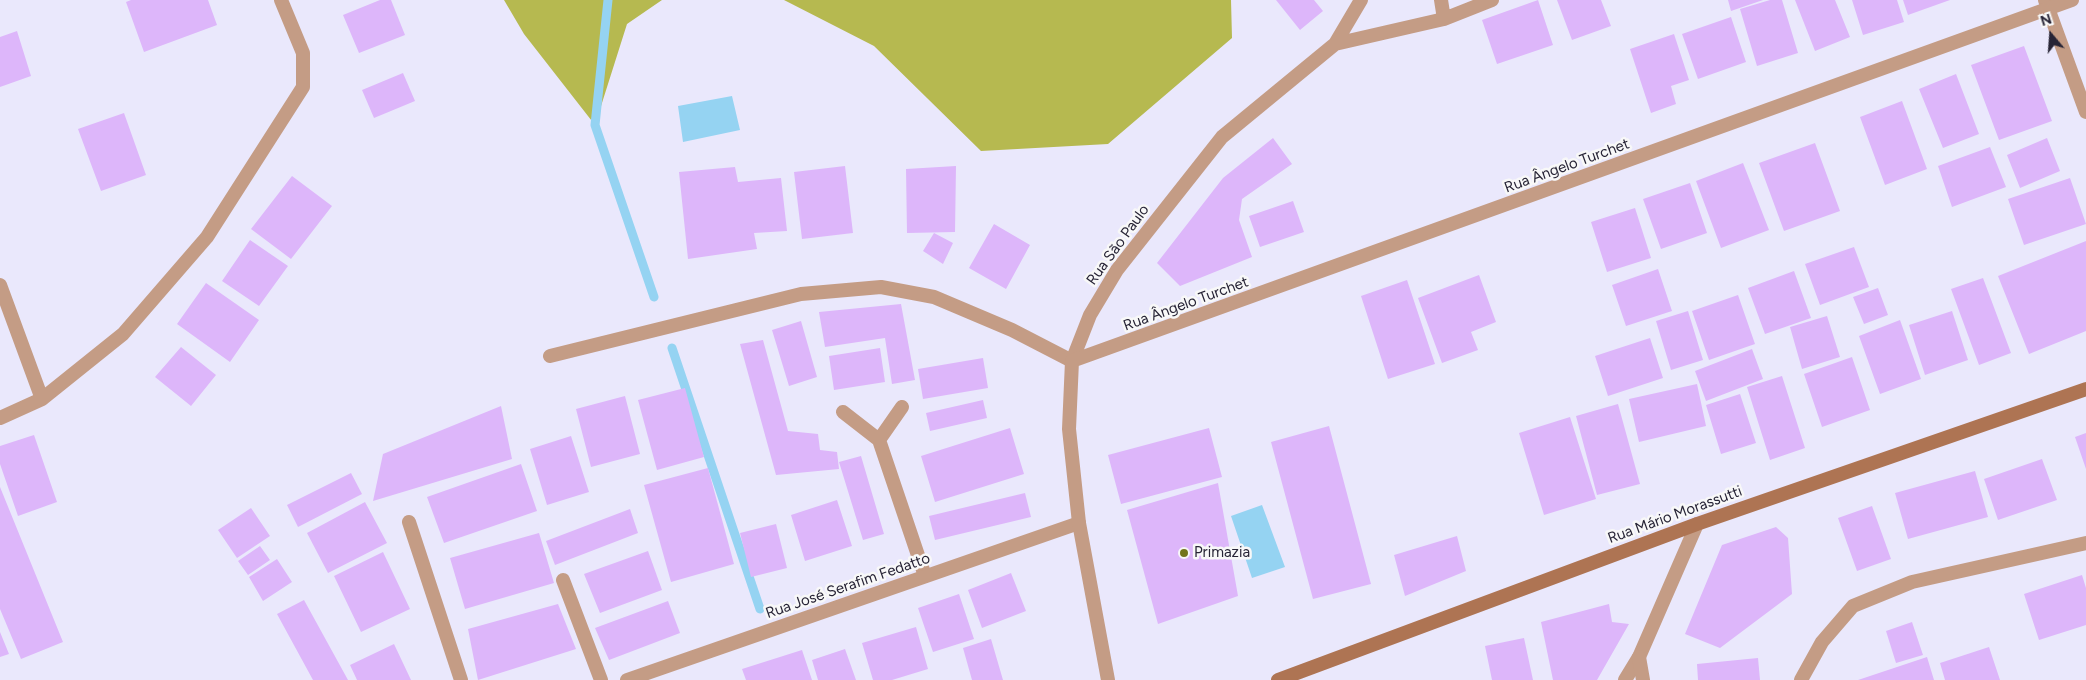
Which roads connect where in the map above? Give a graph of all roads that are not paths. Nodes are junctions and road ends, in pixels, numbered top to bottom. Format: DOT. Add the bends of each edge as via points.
graph roads {
  1 [pos="281,0"];
  2 [pos="1361,0"];
  3 [pos="1441,0"];
  4 [pos="1492,0"];
  5 [pos="2072,0"];
  6 [pos="2047,4"];
  7 [pos="1444,19"];
  8 [pos="1335,44"];
  9 [pos="2086,112"];
  10 [pos="0,285"];
  11 [pos="550,356"];
  12 [pos="1072,362"];
  13 [pos="2086,390"];
  14 [pos="42,399"];
  15 [pos="902,407"];
  16 [pos="843,412"];
  17 [pos="0,418"];
  18 [pos="880,440"];
  19 [pos="409,522"];
  20 [pos="1079,523"];
  21 [pos="1697,524"];
  22 [pos="2086,543"];
  23 [pos="925,576"];
  24 [pos="563,580"];
  25 [pos="1639,657"];
  26 [pos="461,680"];
  27 [pos="601,680"];
  28 [pos="627,680"];
  29 [pos="1108,680"];
  30 [pos="1278,680"];
  31 [pos="1625,680"];
  32 [pos="1643,680"];
  33 [pos="1801,680"];
  1 -- 14 [label="street" via="303,53 303,87 207,237 123,334"];
  2 -- 8 [label="street"];
  3 -- 7 [label="street"];
  4 -- 7 [label="street"];
  5 -- 6 [label="street, Rua Ângelo Turchet"];
  6 -- 9 [label="street"];
  6 -- 12 [label="street, Rua Ângelo Turchet"];
  7 -- 8 [label="street"];
  8 -- 12 [label="street, Rua São Paulo" via="1222,137 1117,270 1090,315"];
  10 -- 14 [label="street"];
  11 -- 12 [label="street" via="801,294 881,287 934,297 1012,330"];
  12 -- 20 [label="street, Rua São Paulo" via="1069,429"];
  13 -- 21 [label="main road, Rua Mário Morassutti"];
  14 -- 17 [label="street"];
  15 -- 18 [label="street"];
  16 -- 18 [label="street"];
  18 -- 23 [label="street"];
  19 -- 26 [label="street"];
  20 -- 23 [label="street, Rua José Serafim Fedatto"];
  20 -- 29 [label="street, Rua São Paulo"];
  21 -- 25 [label="street"];
  21 -- 30 [label="main road, Rua Mário Morassutti"];
  22 -- 33 [label="street" via="1912,582 1853,606 1822,642"];
  23 -- 28 [label="street, Rua José Serafim Fedatto"];
  24 -- 27 [label="street"];
  25 -- 31 [label="street"];
  25 -- 32 [label="street"];
}
